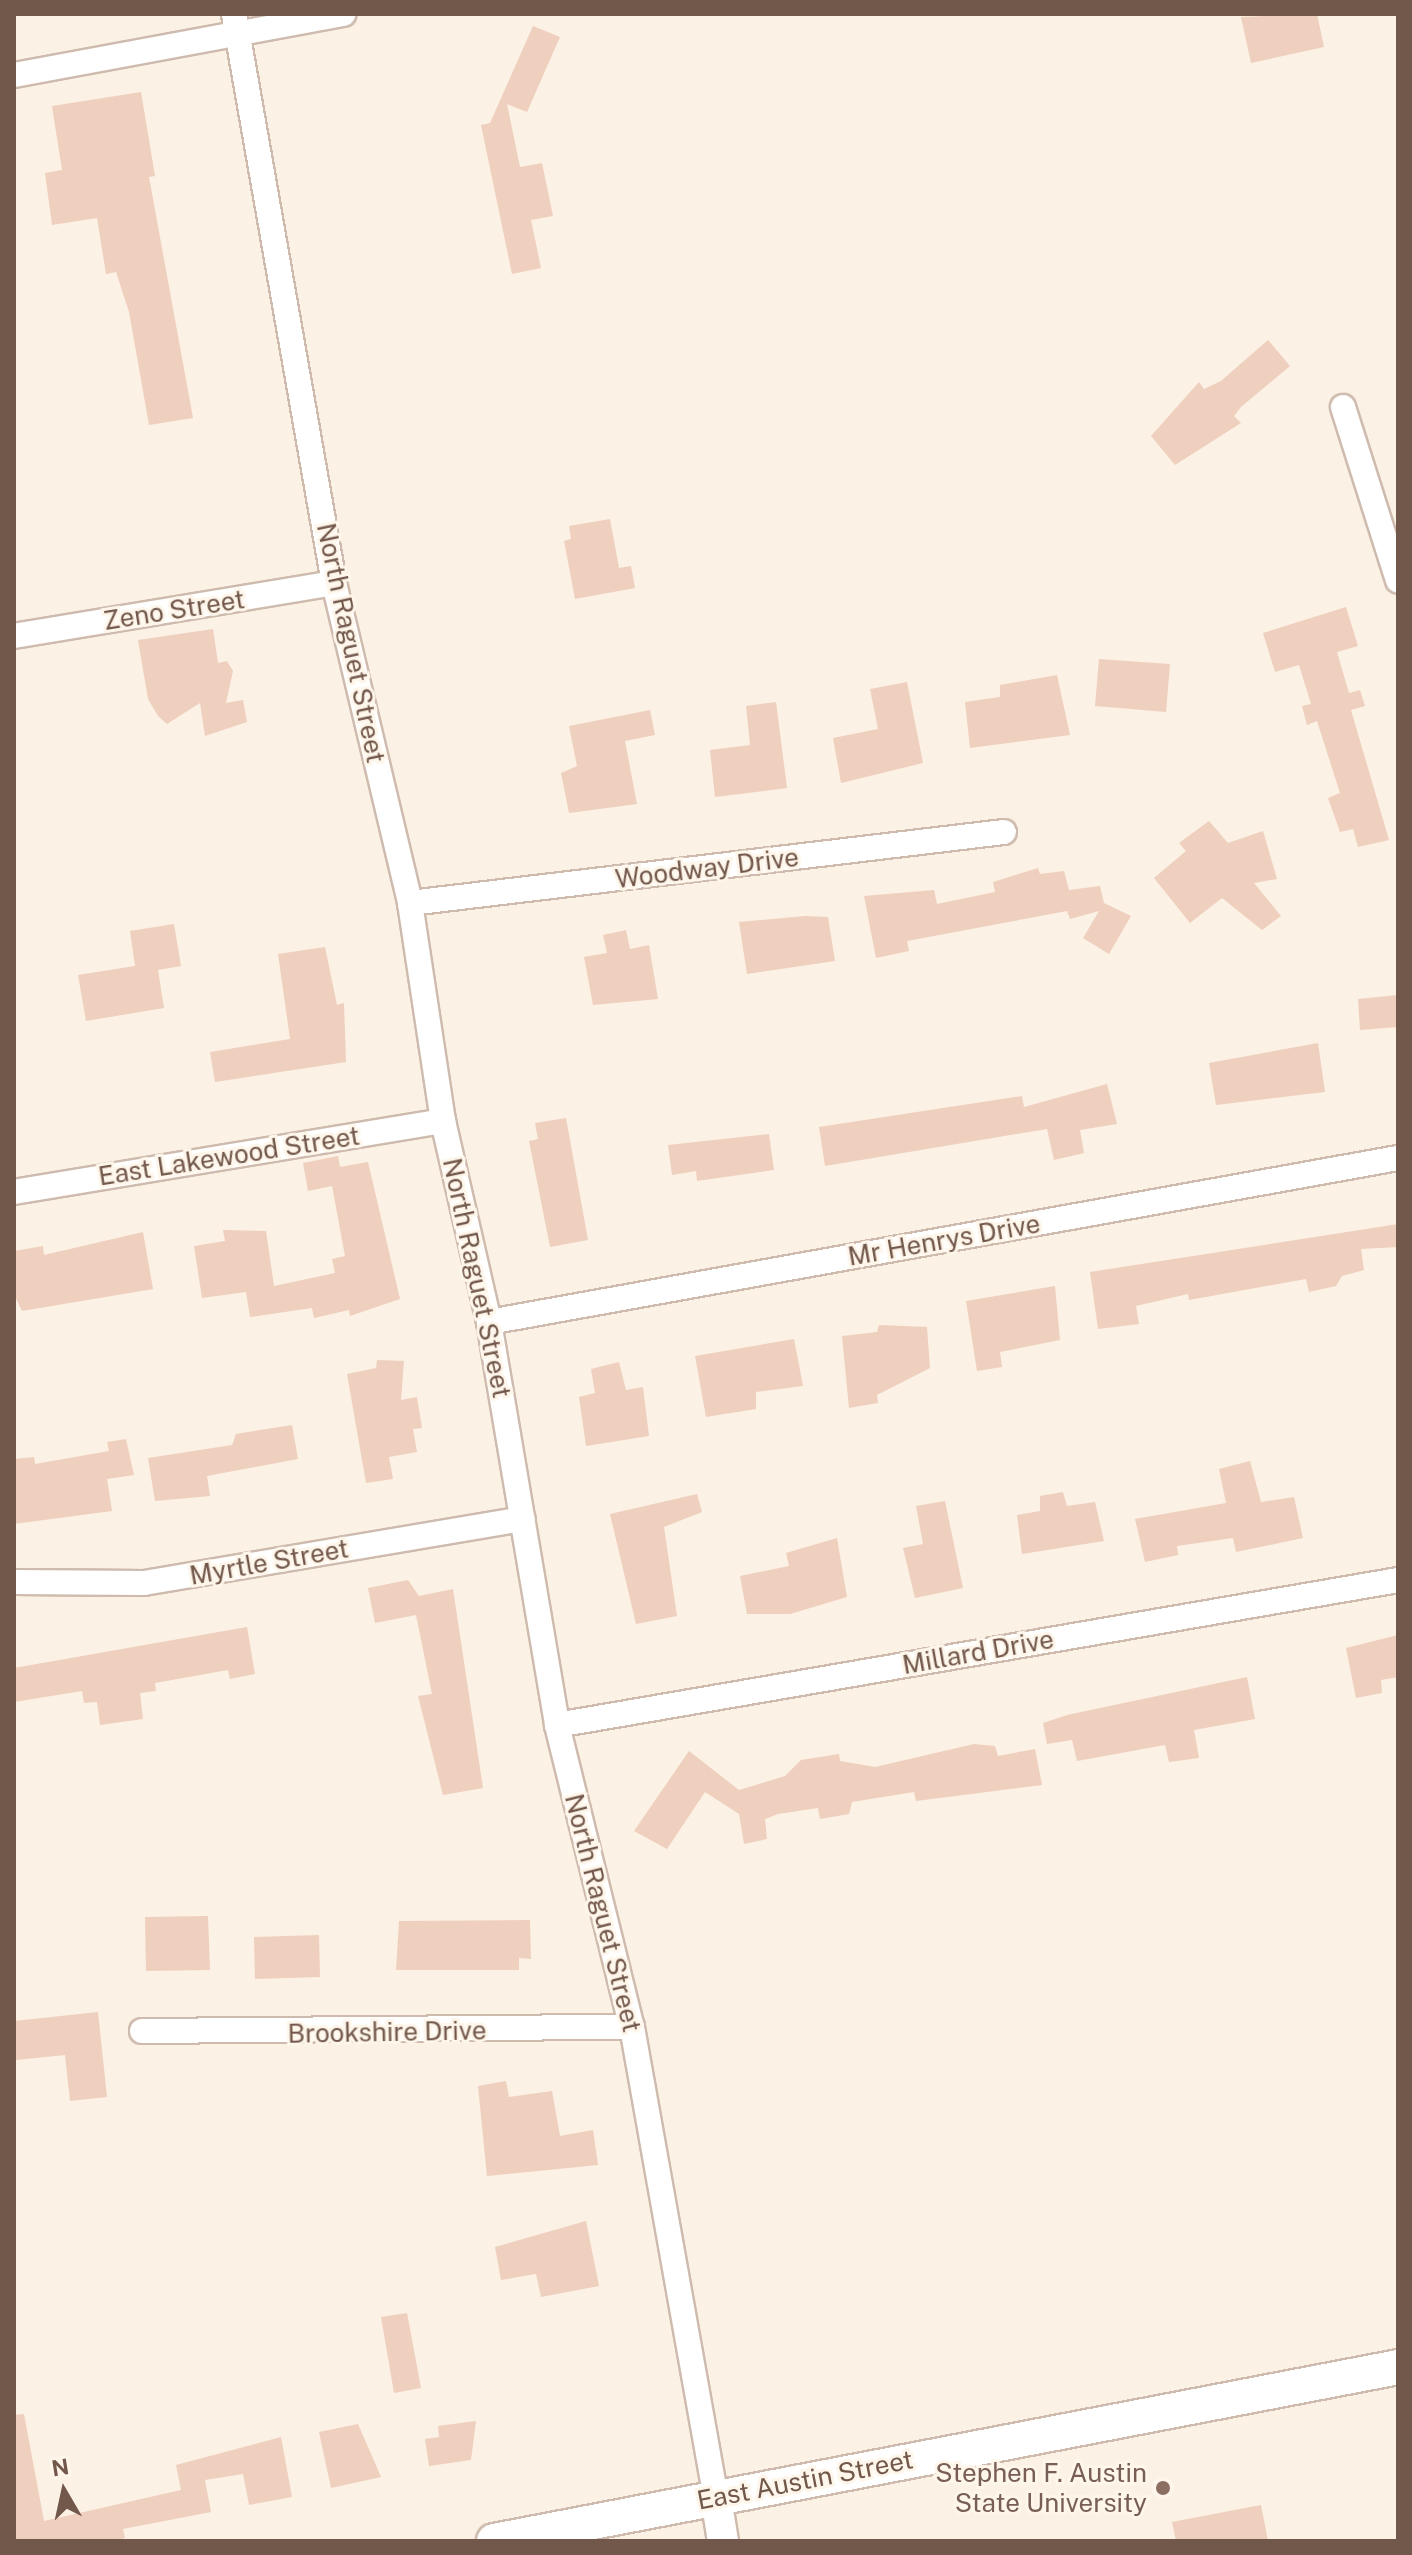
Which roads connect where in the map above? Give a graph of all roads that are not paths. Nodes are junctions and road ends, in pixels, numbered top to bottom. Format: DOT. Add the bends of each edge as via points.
graph roads {
  1 [pos="343,14"];
  2 [pos="236,25"];
  3 [pos="14,75"];
  4 [pos="1343,407"];
  5 [pos="1398,580"];
  6 [pos="334,583"];
  7 [pos="14,636"];
  8 [pos="1004,832"];
  9 [pos="410,903"];
  10 [pos="443,1121"];
  11 [pos="1398,1158"];
  12 [pos="14,1192"];
  13 [pos="489,1322"];
  14 [pos="523,1519"];
  15 [pos="1398,1580"];
  16 [pos="14,1582"];
  17 [pos="557,1725"];
  18 [pos="632,2027"];
  19 [pos="142,2031"];
  20 [pos="1398,2367"];
  21 [pos="716,2498"];
  22 [pos="494,2541"];
  23 [pos="723,2541"];
  1 -- 2 [label="street"];
  2 -- 3 [label="street"];
  2 -- 6 [label="street, North Raguet Street"];
  4 -- 5 [label="street"];
  6 -- 7 [label="street, Zeno Street"];
  6 -- 9 [label="street, North Raguet Street"];
  8 -- 9 [label="street, Woodway Drive"];
  9 -- 10 [label="street, North Raguet Street"];
  10 -- 12 [label="street, East Lakewood Street"];
  10 -- 13 [label="street, North Raguet Street"];
  11 -- 13 [label="street, Mr Henrys Drive"];
  13 -- 14 [label="street, North Raguet Street"];
  14 -- 16 [label="street, Myrtle Street" via="144,1583"];
  14 -- 17 [label="street, North Raguet Street"];
  15 -- 17 [label="street, Millard Drive"];
  17 -- 18 [label="street, North Raguet Street"];
  18 -- 19 [label="street, Brookshire Drive"];
  18 -- 21 [label="street, North Raguet Street"];
  20 -- 21 [label="main road, East Austin Street"];
  21 -- 22 [label="main road, East Austin Street"];
  21 -- 23 [label="street, North Raguet Street"];
}
